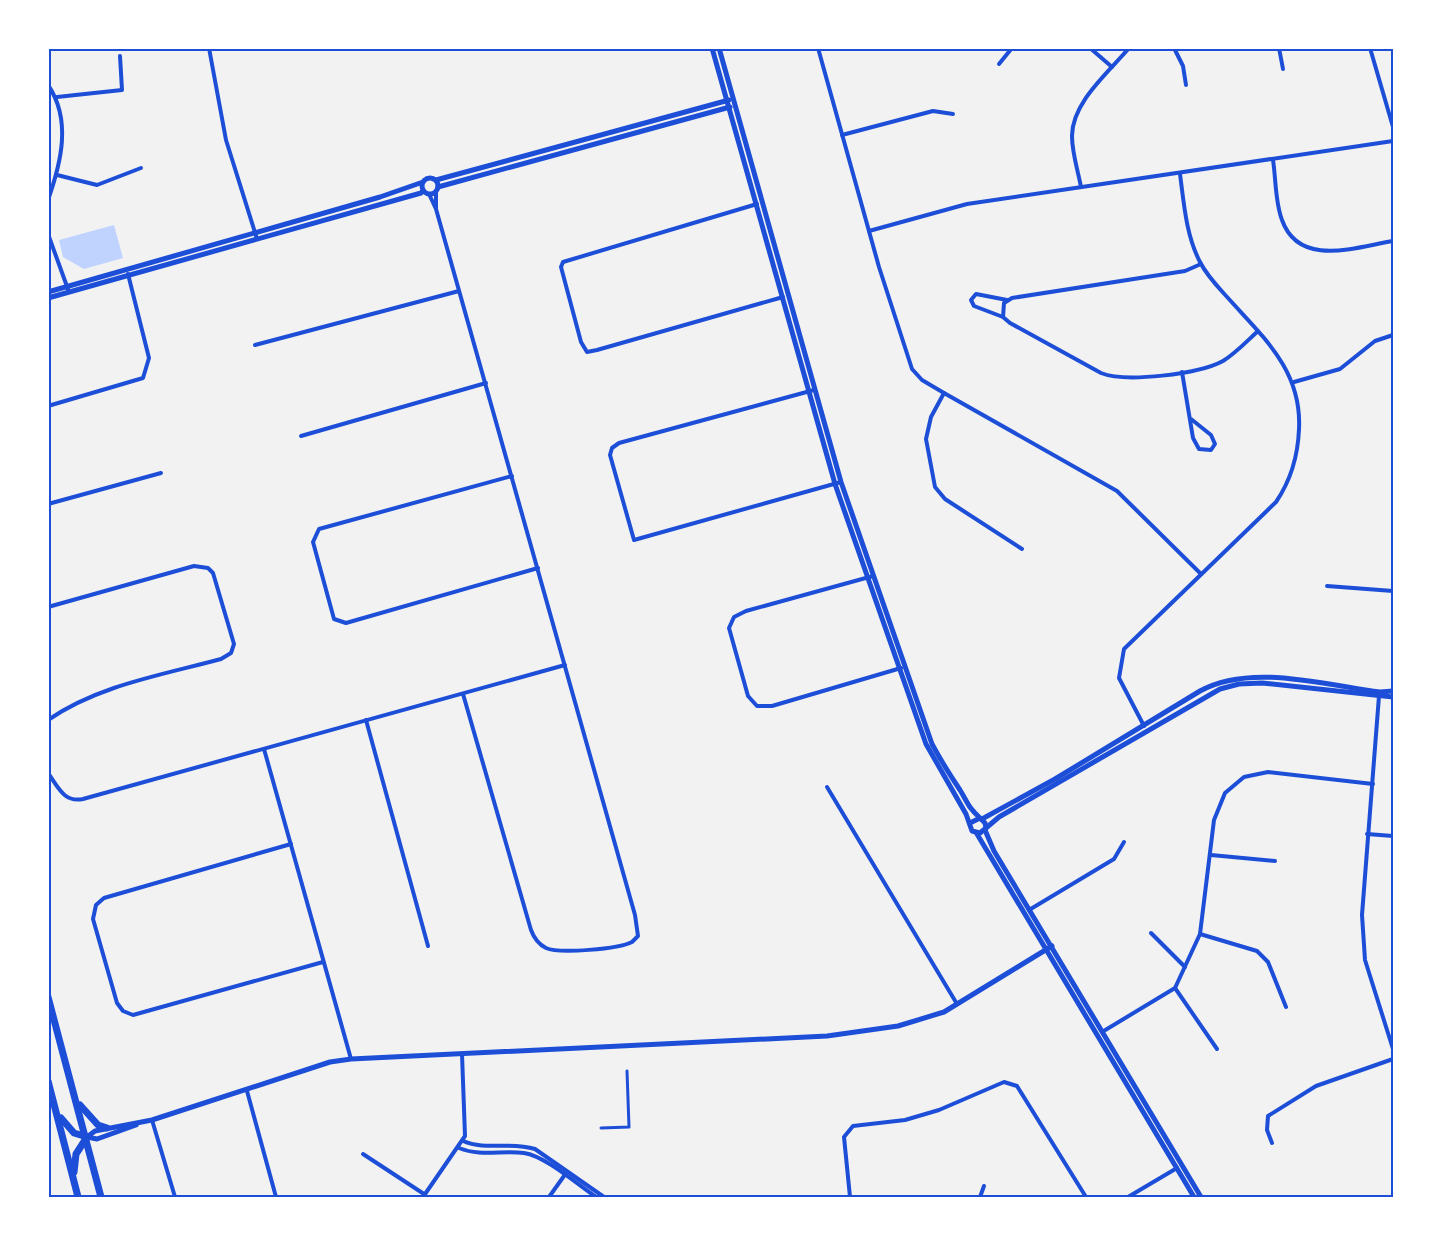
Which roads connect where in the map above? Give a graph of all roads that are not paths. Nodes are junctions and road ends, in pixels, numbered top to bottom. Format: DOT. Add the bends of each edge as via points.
graph roads {
  1 [pos="209,48"];
  2 [pos="712,48"];
  3 [pos="719,48"];
  4 [pos="818,48"];
  5 [pos="1012,48"];
  6 [pos="1090,48"];
  7 [pos="1130,48"];
  8 [pos="1174,48"];
  9 [pos="1279,48"];
  10 [pos="1370,48"];
  11 [pos="120,56"];
  12 [pos="999,64"];
  13 [pos="1112,67"];
  14 [pos="1283,69"];
  15 [pos="48,85"];
  16 [pos="1186,85"];
  17 [pos="57,97"];
  18 [pos="729,100"];
  19 [pos="731,107"];
  20 [pos="953,114"];
  21 [pos="1393,127"];
  22 [pos="842,135"];
  23 [pos="1393,141"];
  24 [pos="1273,160"];
  25 [pos="141,168"];
  26 [pos="1180,174"];
  27 [pos="57,175"];
  28 [pos="436,180"];
  29 [pos="423,182"];
  30 [pos="1081,187"];
  31 [pos="437,189"];
  32 [pos="426,192"];
  33 [pos="48,200"];
  34 [pos="758,204"];
  35 [pos="436,209"];
  36 [pos="869,231"];
  37 [pos="48,234"];
  38 [pos="256,235"];
  39 [pos="1393,241"];
  40 [pos="1201,264"];
  41 [pos="128,273"];
  42 [pos="68,289"];
  43 [pos="459,291"];
  44 [pos="48,292"];
  45 [pos="784,297"];
  46 [pos="48,298"];
  47 [pos="1007,300"];
  48 [pos="1003,317"];
  49 [pos="1258,331"];
  50 [pos="1393,335"];
  51 [pos="255,345"];
  52 [pos="1182,372"];
  53 [pos="486,382"];
  54 [pos="1294,382"];
  55 [pos="811,391"];
  56 [pos="944,393"];
  57 [pos="48,406"];
  58 [pos="1191,419"];
  59 [pos="301,436"];
  60 [pos="161,473"];
  61 [pos="512,476"];
  62 [pos="838,483"];
  63 [pos="48,504"];
  64 [pos="1022,549"];
  65 [pos="538,568"];
  66 [pos="1200,573"];
  67 [pos="870,576"];
  68 [pos="1327,586"];
  69 [pos="1393,591"];
  70 [pos="48,607"];
  71 [pos="565,665"];
  72 [pos="902,668"];
  73 [pos="1393,691"];
  74 [pos="464,694"];
  75 [pos="1379,694"];
  76 [pos="1393,697"];
  77 [pos="48,720"];
  78 [pos="366,720"];
  79 [pos="1144,727"];
  80 [pos="264,749"];
  81 [pos="48,773"];
  82 [pos="1372,784"];
  83 [pos="827,787"];
  84 [pos="981,818"];
  85 [pos="970,823"];
  86 [pos="985,829"];
  87 [pos="977,834"];
  88 [pos="1367,834"];
  89 [pos="1393,836"];
  90 [pos="1124,842"];
  91 [pos="291,844"];
  92 [pos="1211,855"];
  93 [pos="1275,861"];
  94 [pos="1026,911"];
  95 [pos="1151,933"];
  96 [pos="1200,933"];
  97 [pos="428,946"];
  98 [pos="1052,946"];
  99 [pos="1046,951"];
  100 [pos="323,962"];
  101 [pos="1185,967"];
  102 [pos="1175,988"];
  103 [pos="48,997"];
  104 [pos="957,1004"];
  105 [pos="1286,1007"];
  106 [pos="1100,1033"];
  107 [pos="1217,1049"];
  108 [pos="1393,1049"];
  109 [pos="462,1053"];
  110 [pos="351,1059"];
  111 [pos="1393,1059"];
  112 [pos="627,1071"];
  113 [pos="48,1081"];
  114 [pos="247,1090"];
  115 [pos="78,1103"];
  116 [pos="57,1112"];
  117 [pos="152,1120"];
  118 [pos="140,1123"];
  119 [pos="107,1128"];
  120 [pos="602,1128"];
  121 [pos="87,1137"];
  122 [pos="463,1141"];
  123 [pos="1272,1143"];
  124 [pos="459,1148"];
  125 [pos="363,1154"];
  126 [pos="1179,1167"];
  127 [pos="569,1172"];
  128 [pos="564,1176"];
  129 [pos="74,1178"];
  130 [pos="586,1184"];
  131 [pos="984,1186"];
  132 [pos="424,1196"];
  133 [pos="78,1197"];
  134 [pos="101,1197"];
  135 [pos="175,1197"];
  136 [pos="276,1197"];
  137 [pos="549,1197"];
  138 [pos="596,1197"];
  139 [pos="604,1197"];
  140 [pos="850,1197"];
  141 [pos="980,1197"];
  142 [pos="1086,1197"];
  143 [pos="1128,1197"];
  144 [pos="1194,1197"];
  145 [pos="1201,1197"];
  1 -- 38 [label="street" via="226,140"];
  2 -- 18 [label="street"];
  3 -- 18 [label="street"];
  4 -- 22 [label="street"];
  5 -- 12 [label="street"];
  6 -- 13 [label="street"];
  7 -- 13 [label="street"];
  8 -- 16 [label="street" via="1183,66"];
  9 -- 14 [label="street"];
  10 -- 21 [label="street"];
  11 -- 17 [label="street" via="122,90"];
  13 -- 30 [label="street" via="1086,97 1074,123 1072,136"];
  15 -- 17 [label="street"];
  17 -- 27 [label="street" via="62,123"];
  18 -- 19 [label="street"];
  18 -- 28 [label="street"];
  19 -- 31 [label="street"];
  19 -- 34 [label="street"];
  20 -- 22 [label="street" via="933,111"];
  22 -- 36 [label="street"];
  23 -- 24 [label="street"];
  24 -- 26 [label="street"];
  24 -- 39 [label="street" via="1282,220 1302,245 1325,252"];
  25 -- 27 [label="street" via="97,185"];
  26 -- 30 [label="street"];
  26 -- 40 [label="street" via="1187,226"];
  27 -- 33 [label="street"];
  28 -- 29 [label="street" via="428,178"];
  28 -- 31 [label="street"];
  29 -- 32 [label="street"];
  29 -- 38 [label="street"];
  30 -- 36 [label="street" via="967,204"];
  31 -- 32 [label="street"];
  31 -- 35 [label="street"];
  32 -- 35 [label="street"];
  32 -- 38 [label="street"];
  34 -- 45 [label="street"];
  34 -- 45 [label="street" via="563,262 561,267 581,342 587,352 597,350"];
  35 -- 43 [label="street"];
  36 -- 56 [label="street" via="912,369"];
  37 -- 42 [label="street"];
  38 -- 41 [label="street"];
  40 -- 47 [label="street" via="1185,271"];
  40 -- 49 [label="street"];
  41 -- 42 [label="street"];
  41 -- 57 [label="street" via="149,358 143,378"];
  42 -- 44 [label="street"];
  42 -- 46 [label="street"];
  43 -- 51 [label="street"];
  43 -- 53 [label="street"];
  45 -- 55 [label="street"];
  47 -- 48 [label="street"];
  47 -- 48 [label="street" via="976,294 972,297 974,306"];
  48 -- 52 [label="street" via="1112,377"];
  49 -- 52 [label="street" via="1222,361"];
  49 -- 54 [label="street" via="1281,357"];
  50 -- 54 [label="street" via="1375,341 1340,369"];
  52 -- 58 [label="street"];
  53 -- 59 [label="street"];
  53 -- 61 [label="street"];
  54 -- 66 [label="street" via="1299,436 1282,492 1251,528"];
  55 -- 62 [label="street"];
  55 -- 62 [label="street" via="612,448 610,455 634,540"];
  56 -- 64 [label="street" via="931,417 926,439 935,487 945,499"];
  56 -- 66 [label="street" via="1116,490"];
  58 -- 58 [label="street" via="1195,444 1203,451 1211,450 1215,444 1211,435"];
  60 -- 63 [label="street"];
  61 -- 65 [label="street"];
  61 -- 65 [label="street" via="319,529 313,542 334,619 346,623"];
  62 -- 67 [label="street"];
  65 -- 71 [label="street"];
  66 -- 79 [label="street" via="1122,654 1119,678"];
  67 -- 72 [label="street"];
  67 -- 72 [label="street" via="734,617 729,628 745,689 758,706 772,705"];
  68 -- 69 [label="street"];
  70 -- 77 [label="street" via="195,566 204,567 214,576 234,644 231,653 221,659 94,695"];
  71 -- 74 [label="street"];
  71 -- 74 [label="street" via="638,932 628,945 561,951 540,944 531,930"];
  72 -- 84 [label="street" via="941,761 969,808"];
  72 -- 85 [label="street" via="930,753"];
  73 -- 75 [label="street"];
  74 -- 78 [label="street"];
  75 -- 76 [label="street"];
  75 -- 79 [label="street" via="1270,678 1232,679 1208,686"];
  75 -- 82 [label="street"];
  78 -- 80 [label="street"];
  78 -- 97 [label="street"];
  79 -- 84 [label="street"];
  79 -- 86 [label="street"];
  80 -- 81 [label="street" via="83,800 64,796"];
  80 -- 91 [label="street"];
  82 -- 88 [label="street"];
  82 -- 92 [label="street" via="1268,772 1244,777 1225,794 1214,819"];
  83 -- 104 [label="street"];
  84 -- 85 [label="street"];
  84 -- 86 [label="street"];
  85 -- 87 [label="street" via="970,829"];
  86 -- 87 [label="street"];
  86 -- 94 [label="street"];
  87 -- 94 [label="street"];
  88 -- 89 [label="street"];
  88 -- 108 [label="street" via="1362,915 1365,960"];
  90 -- 94 [label="street" via="1114,859"];
  91 -- 100 [label="street"];
  91 -- 100 [label="street" via="104,898 96,905 93,919 117,1003 133,1015"];
  92 -- 93 [label="street"];
  92 -- 96 [label="street"];
  94 -- 98 [label="street"];
  94 -- 99 [label="street"];
  95 -- 101 [label="street"];
  96 -- 101 [label="street"];
  96 -- 105 [label="street" via="1257,951 1268,962"];
  98 -- 99 [label="street"];
  98 -- 106 [label="street"];
  99 -- 104 [label="street"];
  99 -- 106 [label="street"];
  100 -- 110 [label="street"];
  101 -- 102 [label="street"];
  102 -- 106 [label="street"];
  102 -- 107 [label="street"];
  103 -- 115 [label="highway"];
  104 -- 109 [label="street" via="913,1023 827,1036"];
  106 -- 126 [label="street"];
  109 -- 110 [label="street"];
  109 -- 122 [label="street"];
  110 -- 114 [label="street" via="330,1062"];
  111 -- 123 [label="street" via="1316,1086 1268,1116 1267,1130"];
  112 -- 120 [label="street" via="629,1127"];
  113 -- 116 [label="highway"];
  114 -- 117 [label="street"];
  114 -- 136 [label="street"];
  115 -- 119 [label="highway" via="98,1125"];
  115 -- 121 [label="highway"];
  116 -- 121 [label="highway" via="74,1134"];
  116 -- 129 [label="highway"];
  117 -- 118 [label="street"];
  117 -- 135 [label="street"];
  118 -- 119 [label="street"];
  118 -- 121 [label="street" via="97,1139"];
  119 -- 121 [label="street"];
  121 -- 129 [label="highway" via="76,1154"];
  121 -- 134 [label="highway"];
  122 -- 124 [label="street"];
  122 -- 127 [label="street" via="480,1146 529,1147"];
  124 -- 128 [label="street" via="486,1154 533,1155"];
  124 -- 132 [label="street"];
  125 -- 132 [label="street"];
  126 -- 143 [label="street"];
  126 -- 144 [label="street"];
  126 -- 145 [label="street"];
  127 -- 128 [label="street"];
  127 -- 130 [label="street"];
  128 -- 137 [label="street"];
  128 -- 138 [label="street"];
  129 -- 133 [label="highway"];
  130 -- 138 [label="street"];
  130 -- 139 [label="street"];
  131 -- 141 [label="street"];
  140 -- 142 [label="street" via="844,1137 853,1126 939,1110 1004,1082 1017,1086"];
}
